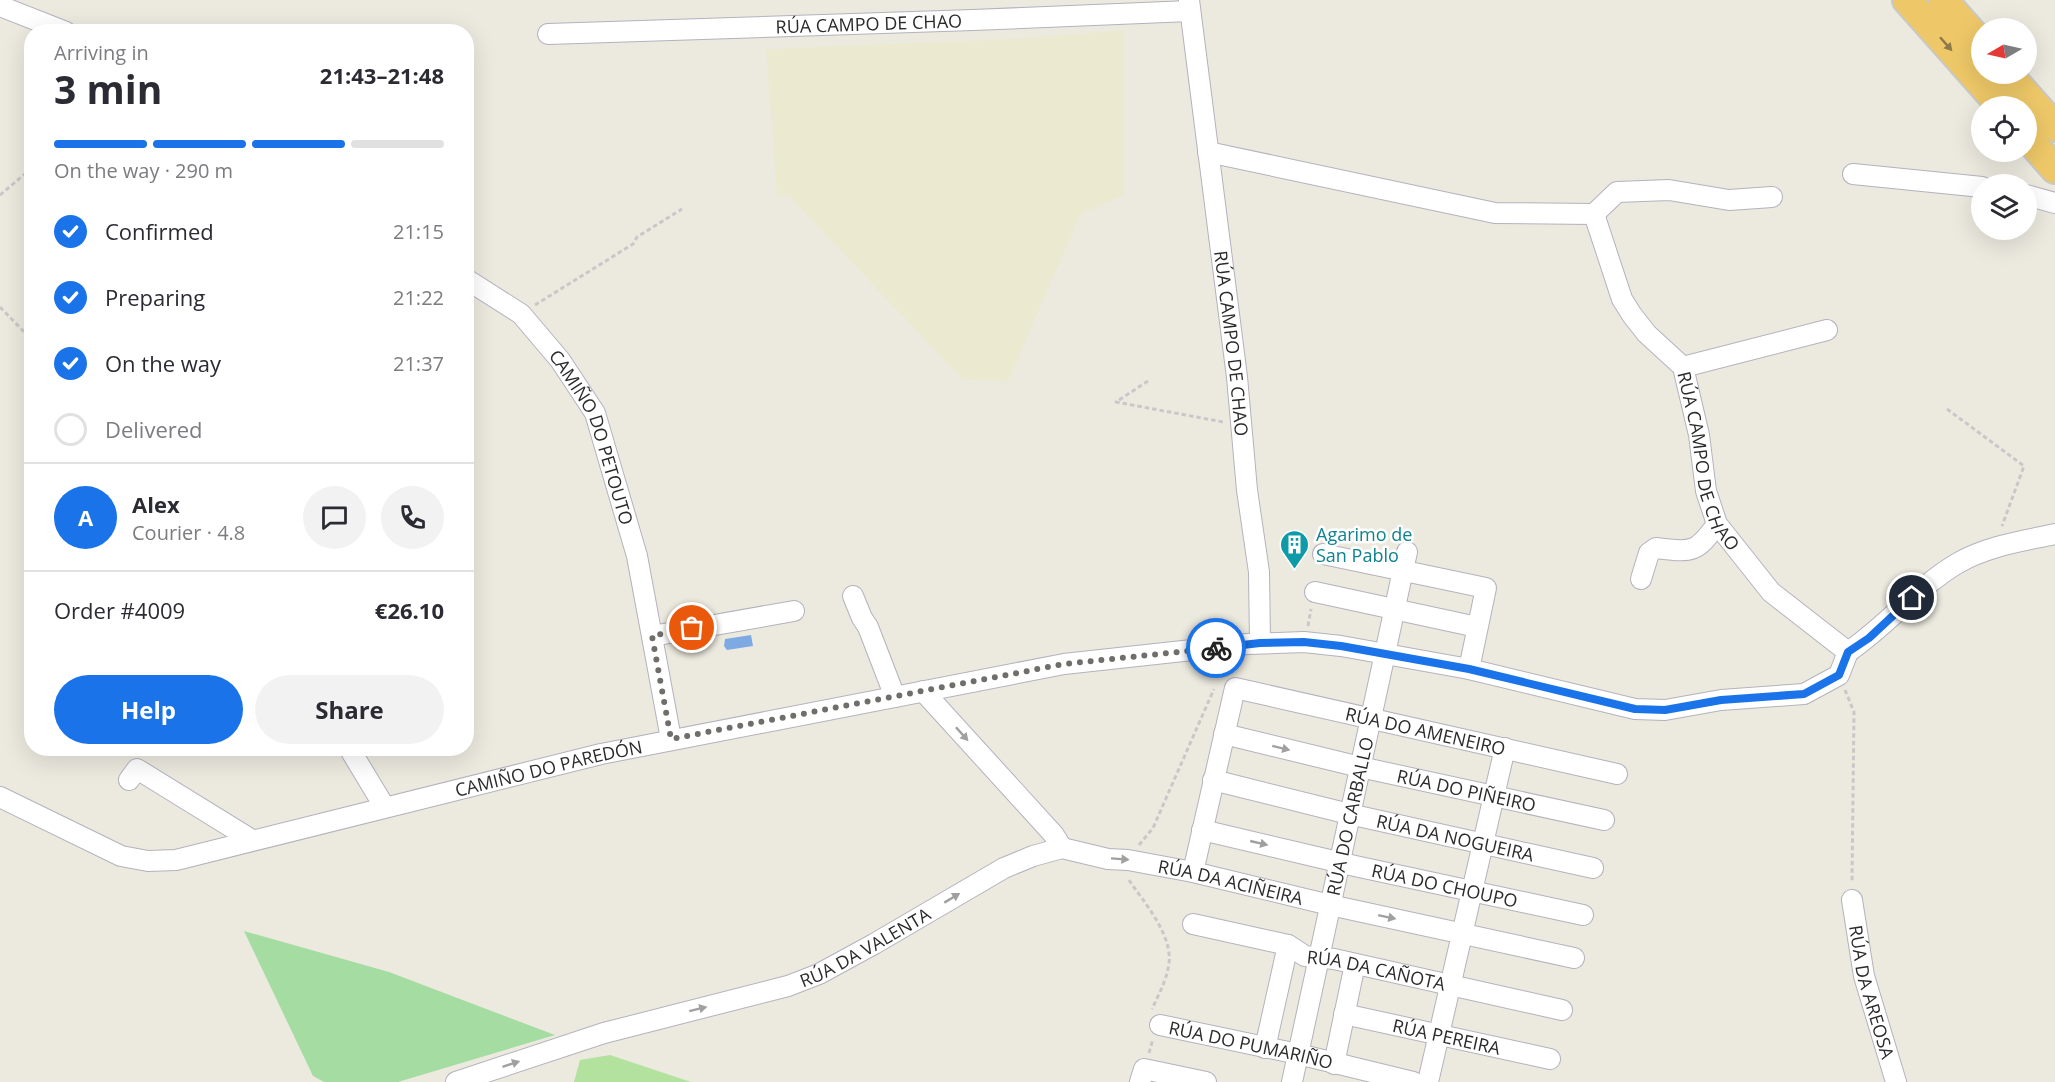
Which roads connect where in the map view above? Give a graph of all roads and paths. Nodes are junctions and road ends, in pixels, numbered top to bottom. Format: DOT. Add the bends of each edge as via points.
graph roads {
  1 [pos="1907,0"];
  2 [pos="1943,0"];
  3 [pos="1190,5"];
  4 [pos="0,6"];
  5 [pos="46,24"];
  6 [pos="1971,32"];
  7 [pos="548,34"];
  8 [pos="2017,84"];
  9 [pos="1992,96"];
  10 [pos="2055,127"];
  11 [pos="2037,149"];
  12 [pos="1208,152"];
  13 [pos="2055,169"];
  14 [pos="1853,174"];
  15 [pos="24,175"];
  16 [pos="1971,186"];
  17 [pos="0,195"];
  18 [pos="1772,197"];
  19 [pos="2037,198"];
  20 [pos="2055,203"];
  21 [pos="682,209"];
  22 [pos="1594,214"];
  23 [pos="474,284"];
  24 [pos="0,308"];
  25 [pos="521,314"];
  26 [pos="1827,330"];
  27 [pos="24,332"];
  28 [pos="1683,367"];
  29 [pos="1148,381"];
  30 [pos="1240,404"];
  31 [pos="1947,409"];
  32 [pos="1717,524"];
  33 [pos="2055,534"];
  34 [pos="1994,548"];
  35 [pos="1323,554"];
  36 [pos="1405,562"];
  37 [pos="1641,579"];
  38 [pos="1314,592"];
  39 [pos="853,596"];
  40 [pos="1394,609"];
  41 [pos="794,611"];
  42 [pos="1477,627"];
  43 [pos="652,636"];
  44 [pos="1260,643"];
  45 [pos="1848,652"];
  46 [pos="1386,654"];
  47 [pos="1469,669"];
  48 [pos="1839,675"];
  49 [pos="1225,688"];
  50 [pos="923,691"];
  51 [pos="895,697"];
  52 [pos="1371,717"];
  53 [pos="1224,734"];
  54 [pos="671,739"];
  55 [pos="1505,748"];
  56 [pos="354,756"];
  57 [pos="1360,767"];
  58 [pos="1617,774"];
  59 [pos="129,780"];
  60 [pos="1213,780"];
  61 [pos="1494,796"];
  62 [pos="0,797"];
  63 [pos="384,806"];
  64 [pos="1349,814"];
  65 [pos="1604,820"];
  66 [pos="1202,830"];
  67 [pos="252,840"];
  68 [pos="1483,843"];
  69 [pos="1062,848"];
  70 [pos="1118,859"];
  71 [pos="1339,862"];
  72 [pos="1593,868"];
  73 [pos="1193,872"];
  74 [pos="1472,891"];
  75 [pos="1852,900"];
  76 [pos="1330,905"];
  77 [pos="1583,915"];
  78 [pos="1193,924"];
  79 [pos="1462,933"];
  80 [pos="1288,945"];
  81 [pos="1318,958"];
  82 [pos="1574,958"];
  83 [pos="1355,964"];
  84 [pos="1451,986"];
  85 [pos="1562,1010"];
  86 [pos="1344,1014"];
  87 [pos="1155,1020"];
  88 [pos="1439,1035"];
  89 [pos="1265,1048"];
  90 [pos="1298,1054"];
  91 [pos="1550,1059"];
  92 [pos="1334,1064"];
  93 [pos="1142,1075"];
  94 [pos="456,1082"];
  95 [pos="1206,1082"];
  96 [pos="1292,1082"];
  97 [pos="1413,1082"];
  98 [pos="1428,1082"];
  99 [pos="1896,1082"];
  1 -- 9 [label="highway, one-way"];
  2 -- 6 [label="highway"];
  3 -- 7 [label="street, RÚA CAMPO DE CHAO" via="973,20"];
  3 -- 12 [label="street, RÚA CAMPO DE CHAO"];
  4 -- 5 [label="street"];
  8 -- 10 [label="highway"];
  11 -- 13 [label="highway"];
  12 -- 22 [label="street" via="1495,213"];
  12 -- 30 [label="street, RÚA CAMPO DE CHAO"];
  14 -- 16 [label="street"];
  15 -- 17 [label="path"];
  18 -- 22 [label="street" via="1729,200 1669,190 1617,192"];
  19 -- 20 [label="street"];
  21 -- 25 [label="path"];
  22 -- 28 [label="street, RÚA CAMPO DE CHAO" via="1622,299 1647,334"];
  23 -- 25 [label="street, CAMIÑO DO PETOUTO"];
  24 -- 27 [label="path"];
  25 -- 43 [label="street, CAMIÑO DO PETOUTO" via="560,360 595,413 637,556"];
  26 -- 28 [label="street"];
  28 -- 32 [label="street, RÚA CAMPO DE CHAO" via="1699,435 1706,491"];
  29 -- 30 [label="path" via="1116,402 1229,423"];
  30 -- 44 [label="street, RÚA CAMPO DE CHAO" via="1259,573"];
  31 -- 34 [label="path" via="2024,466"];
  32 -- 37 [label="street" via="1704,543 1692,550 1656,548 1649,554"];
  32 -- 45 [label="street, RÚA CAMPO DE CHAO" via="1771,592"];
  33 -- 34 [label="street"];
  34 -- 45 [label="street" via="1960,562 1927,584 1869,638"];
  35 -- 36 [label="street"];
  36 -- 40 [label="street, RÚA DO CARBALLO"];
  36 -- 42 [label="street" via="1486,588"];
  38 -- 40 [label="street"];
  39 -- 51 [label="street"];
  40 -- 42 [label="street"];
  40 -- 46 [label="street, RÚA DO CARBALLO"];
  41 -- 43 [label="street"];
  42 -- 47 [label="street"];
  43 -- 54 [label="street, CAMIÑO DO PETOUTO"];
  44 -- 46 [label="street, CAMIÑO DO PAREDÓN" via="1304,642"];
  44 -- 50 [label="street, CAMIÑO DO PAREDÓN" via="1064,664"];
  45 -- 48 [label="street"];
  46 -- 47 [label="street, CAMIÑO DO PAREDÓN"];
  46 -- 52 [label="street, RÚA DO CARBALLO"];
  47 -- 48 [label="street, CAMIÑO DO PAREDÓN" via="1635,709 1665,710 1721,700 1804,694"];
  48 -- 75 [label="path" via="1854,712"];
  49 -- 52 [label="street, RÚA DO AMENEIRO"];
  49 -- 53 [label="street"];
  49 -- 70 [label="path" via="1153,828"];
  50 -- 51 [label="street, CAMIÑO DO PAREDÓN"];
  50 -- 69 [label="street, one-way"];
  51 -- 54 [label="street, CAMIÑO DO PAREDÓN"];
  52 -- 55 [label="street, RÚA DO AMENEIRO"];
  52 -- 57 [label="street, RÚA DO CARBALLO"];
  53 -- 57 [label="street, RÚA DO PIÑEIRO, one-way"];
  53 -- 60 [label="street"];
  54 -- 63 [label="street, CAMIÑO DO PAREDÓN"];
  55 -- 58 [label="street, RÚA DO AMENEIRO"];
  55 -- 61 [label="street"];
  56 -- 63 [label="street"];
  57 -- 61 [label="street, RÚA DO PIÑEIRO"];
  57 -- 64 [label="street, RÚA DO CARBALLO"];
  59 -- 67 [label="street" via="137,769"];
  60 -- 64 [label="street, RÚA DA NOGUEIRA"];
  60 -- 66 [label="street"];
  61 -- 65 [label="street, RÚA DO PIÑEIRO"];
  61 -- 68 [label="street"];
  62 -- 67 [label="street, CAMIÑO DO PAREDÓN" via="121,856 148,861 176,860"];
  63 -- 67 [label="street, CAMIÑO DO PAREDÓN"];
  64 -- 68 [label="street, RÚA DA NOGUEIRA"];
  64 -- 71 [label="street, RÚA DO CARBALLO"];
  66 -- 71 [label="street, RÚA DO CHOUPO, one-way"];
  66 -- 73 [label="street"];
  68 -- 72 [label="street, RÚA DA NOGUEIRA"];
  68 -- 74 [label="street"];
  69 -- 70 [label="street, RÚA DA ACIÑEIRA"];
  94 -- 69 [label="street, RÚA DA VALENTA, one-way" via="604,1033 788,986 874,944 1004,868"];
  70 -- 73 [label="street, RÚA DA ACIÑEIRA"];
  70 -- 87 [label="path" via="1168,947 1169,968"];
  71 -- 74 [label="street, RÚA DO CHOUPO"];
  71 -- 76 [label="street, RÚA DO CARBALLO"];
  73 -- 76 [label="street, RÚA DA ACIÑEIRA"];
  74 -- 77 [label="street, RÚA DO CHOUPO"];
  74 -- 79 [label="street"];
  75 -- 99 [label="street, RÚA DA AREOSA" via="1864,976"];
  76 -- 79 [label="street, RÚA DA ACIÑEIRA, one-way"];
  76 -- 81 [label="street, RÚA DO CARBALLO"];
  78 -- 80 [label="street, RÚA DA CAÑOTA"];
  79 -- 82 [label="street, RÚA DA ACIÑEIRA"];
  79 -- 84 [label="street"];
  80 -- 81 [label="street, RÚA DA CAÑOTA" via="1305,956"];
  80 -- 89 [label="street"];
  81 -- 83 [label="street, RÚA DA CAÑOTA"];
  81 -- 90 [label="street, RÚA DO CARBALLO"];
  83 -- 84 [label="street, RÚA DA CAÑOTA"];
  83 -- 86 [label="street"];
  84 -- 85 [label="street, RÚA DA CAÑOTA"];
  84 -- 88 [label="street"];
  86 -- 88 [label="street, RÚA PEREIRA"];
  86 -- 92 [label="street"];
  87 -- 89 [label="street, RÚA DO PUMARIÑO"];
  87 -- 93 [label="path" via="1155,1034"];
  88 -- 91 [label="street, RÚA PEREIRA"];
  88 -- 98 [label="street"];
  89 -- 90 [label="street, RÚA DO PUMARIÑO"];
  90 -- 92 [label="street, RÚA DO PUMARIÑO"];
  90 -- 96 [label="street, RÚA DO CARBALLO"];
  92 -- 97 [label="street, RÚA DO PUMARIÑO"];
  93 -- 95 [label="street"];
}
